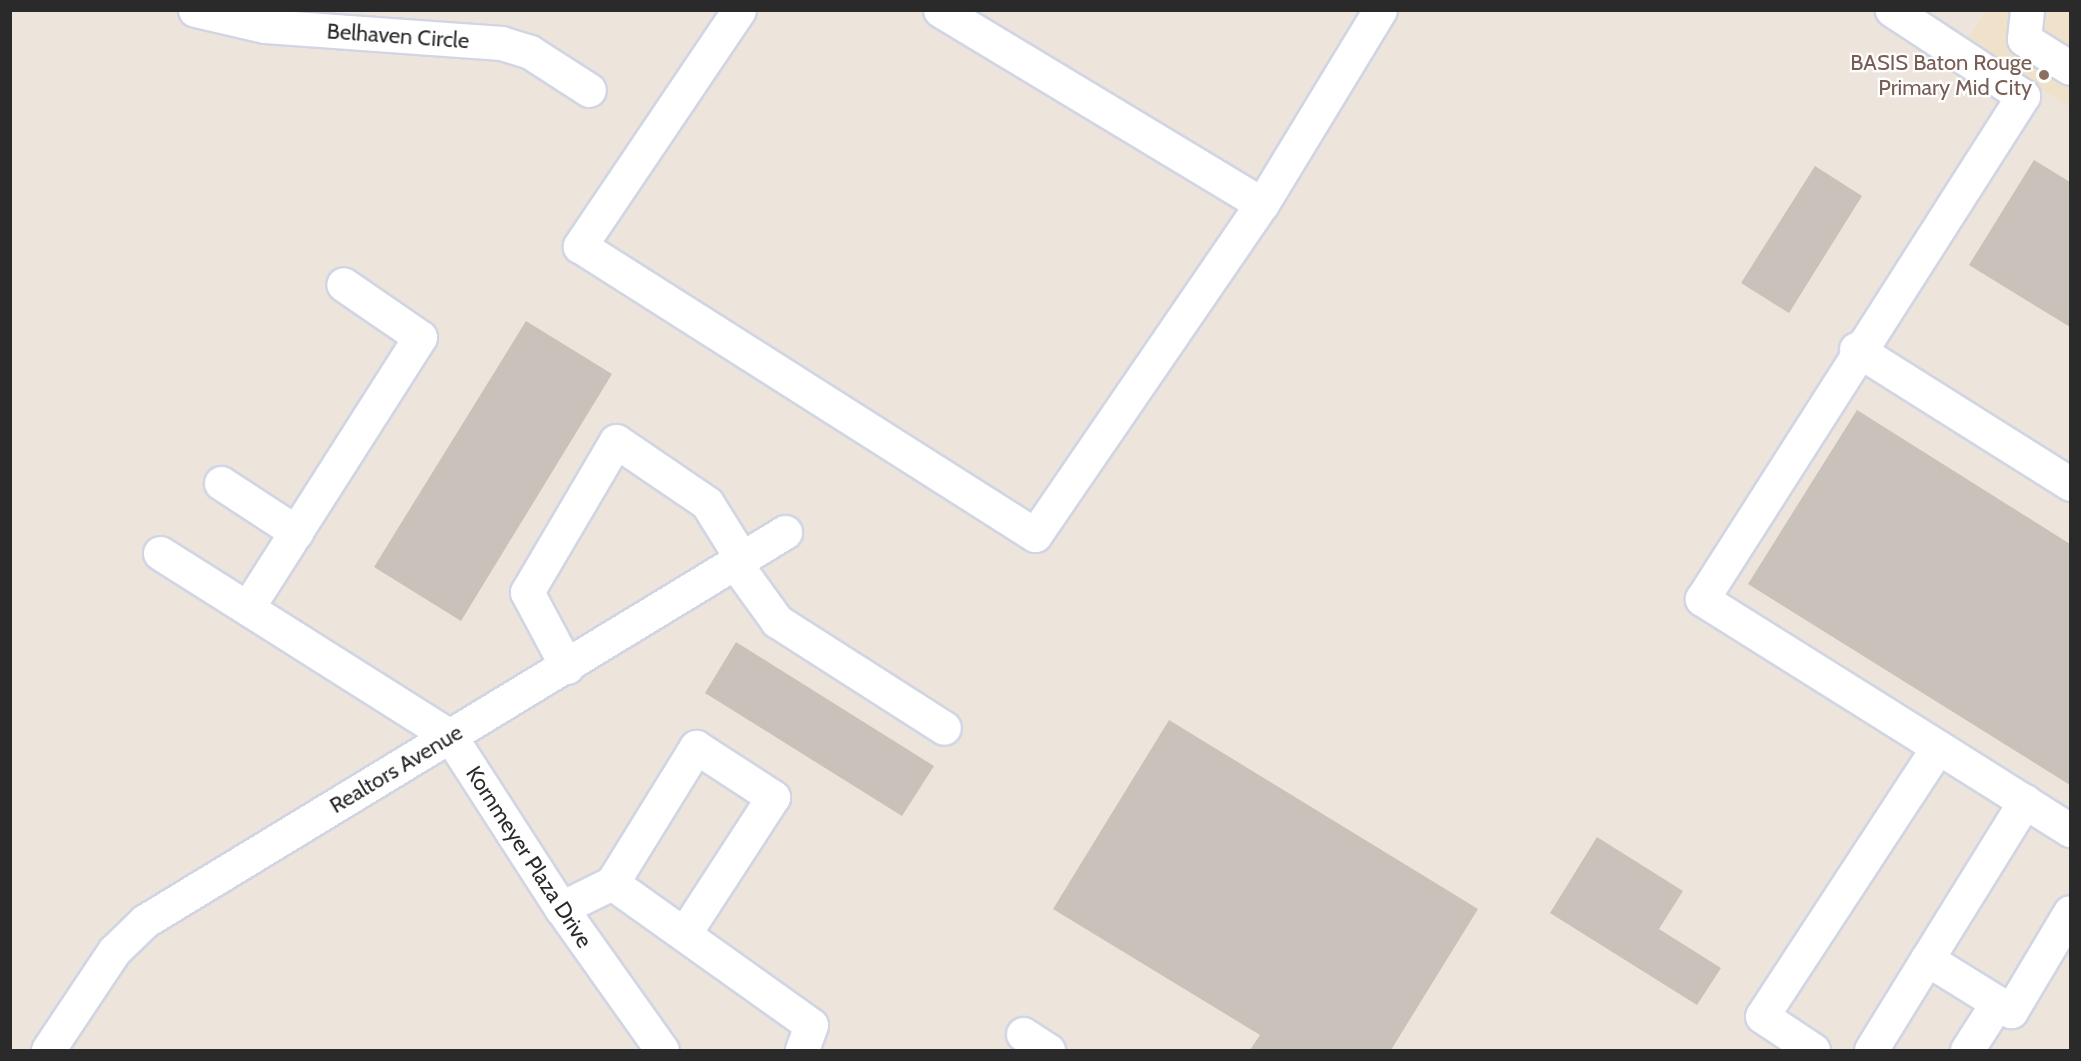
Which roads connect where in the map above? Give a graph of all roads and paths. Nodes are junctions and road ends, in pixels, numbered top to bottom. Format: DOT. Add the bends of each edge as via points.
graph roads {
  1 [pos="195,10"];
  2 [pos="739,10"];
  3 [pos="940,10"];
  4 [pos="1380,10"];
  5 [pos="1892,10"];
  6 [pos="2027,10"];
  7 [pos="2070,68"];
  8 [pos="589,90"];
  9 [pos="1262,204"];
  10 [pos="343,284"];
  11 [pos="1856,349"];
  12 [pos="221,483"];
  13 [pos="2070,484"];
  14 [pos="296,531"];
  15 [pos="785,531"];
  16 [pos="160,552"];
  17 [pos="739,561"];
  18 [pos="248,607"];
  19 [pos="567,667"];
  20 [pos="944,728"];
  21 [pos="450,736"];
  22 [pos="1938,747"];
  23 [pos="2025,801"];
  24 [pos="2070,830"];
  25 [pos="612,883"];
  26 [pos="561,908"];
  27 [pos="2070,912"];
  28 [pos="684,934"];
  29 [pos="1927,959"];
  30 [pos="1997,1003"];
  31 [pos="48,1050"];
  32 [pos="662,1050"];
  33 [pos="802,1050"];
  34 [pos="1813,1050"];
  35 [pos="1871,1050"];
  36 [pos="1967,1050"];
  1 -- 8 [label="street, Belhaven Circle" via="266,26 501,43 530,52"];
  2 -- 9 [label="street" via="580,246 1035,535"];
  3 -- 9 [label="street"];
  4 -- 9 [label="street"];
  5 -- 11 [label="street" via="2022,96"];
  6 -- 7 [label="street" via="2024,39"];
  10 -- 14 [label="street" via="420,337"];
  11 -- 13 [label="street"];
  11 -- 22 [label="street" via="1702,599"];
  12 -- 14 [label="street"];
  14 -- 18 [label="street"];
  15 -- 17 [label="street, Realtors Avenue"];
  16 -- 18 [label="street, Kornmeyer Plaza Drive"];
  17 -- 19 [label="street, Realtors Avenue"];
  17 -- 19 [label="street" via="707,503 616,441 527,592"];
  17 -- 20 [label="street" via="777,621"];
  18 -- 21 [label="street, Kornmeyer Plaza Drive"];
  19 -- 21 [label="street, Realtors Avenue"];
  21 -- 26 [label="street, Kornmeyer Plaza Drive"];
  21 -- 31 [label="street, Realtors Avenue" via="145,921 114,951"];
  22 -- 23 [label="street"];
  22 -- 34 [label="street" via="1762,1016"];
  23 -- 24 [label="street"];
  23 -- 29 [label="street"];
  25 -- 26 [label="street"];
  25 -- 28 [label="street"];
  25 -- 28 [label="street" via="696,747 773,796"];
  26 -- 32 [label="street, Kornmeyer Plaza Drive"];
  27 -- 30 [label="street" via="2011,1011"];
  28 -- 33 [label="street" via="811,1025"];
  29 -- 30 [label="street"];
  29 -- 35 [label="street"];
  30 -- 36 [label="street"];
}
